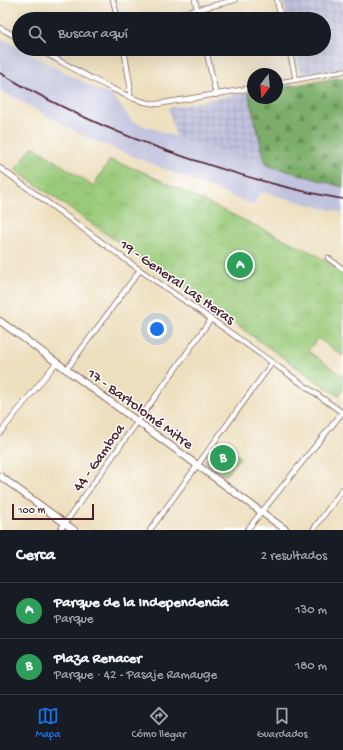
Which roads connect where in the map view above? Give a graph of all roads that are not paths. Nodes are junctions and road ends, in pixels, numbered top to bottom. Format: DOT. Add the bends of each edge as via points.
graph roads {
  1 [pos="113,0"];
  2 [pos="195,0"];
  3 [pos="235,0"];
  4 [pos="277,0"];
  5 [pos="197,10"];
  6 [pos="116,12"];
  7 [pos="189,12"];
  8 [pos="280,12"];
  9 [pos="0,28"];
  10 [pos="12,34"];
  11 [pos="51,56"];
  12 [pos="125,56"];
  13 [pos="208,56"];
  14 [pos="291,56"];
  15 [pos="343,71"];
  16 [pos="296,80"];
  17 [pos="283,82"];
  18 [pos="247,89"];
  19 [pos="216,95"];
  20 [pos="130,97"];
  21 [pos="1,171"];
  22 [pos="328,258"];
  23 [pos="343,269"];
  24 [pos="140,270"];
  25 [pos="211,319"];
  26 [pos="0,321"];
  27 [pos="56,363"];
  28 [pos="272,363"];
  29 [pos="66,370"];
  30 [pos="343,413"];
  31 [pos="137,422"];
  32 [pos="0,432"];
  33 [pos="197,464"];
  34 [pos="0,476"];
  35 [pos="343,488"];
  36 [pos="262,512"];
  37 [pos="65,524"];
  38 [pos="60,530"];
  39 [pos="74,530"];
  40 [pos="150,530"];
  41 [pos="247,530"];
  42 [pos="286,530"];
  43 [pos="313,530"];
  1 -- 6 [label="street"];
  2 -- 5 [label="street"];
  3 -- 5 [label="street"];
  4 -- 8 [label="street"];
  5 -- 7 [label="street"];
  9 -- 10 [label="street"];
  11 -- 20 [label="street"];
  12 -- 20 [label="street"];
  13 -- 19 [label="street"];
  14 -- 16 [label="street"];
  15 -- 16 [label="street"];
  16 -- 17 [label="street"];
  18 -- 19 [label="street"];
  19 -- 20 [label="street" via="157,104 145,103"];
  21 -- 24 [label="street, 19 - General Las Heras"];
  22 -- 23 [label="street"];
  24 -- 25 [label="street, 19 - General Las Heras"];
  24 -- 29 [label="street"];
  25 -- 28 [label="street, 19 - General Las Heras"];
  25 -- 31 [label="street, 44 - Gamboa"];
  26 -- 27 [label="street, 17 - Bartolomé Mitre"];
  27 -- 29 [label="street, 17 - Bartolomé Mitre"];
  27 -- 32 [label="street"];
  28 -- 30 [label="street, 19 - General Las Heras"];
  28 -- 33 [label="street"];
  29 -- 31 [label="street, 17 - Bartolomé Mitre"];
  30 -- 36 [label="street"];
  31 -- 33 [label="street, 17 - Bartolomé Mitre"];
  31 -- 37 [label="street, 44 - Gamboa"];
  33 -- 36 [label="street, 17 - Bartolomé Mitre"];
  33 -- 40 [label="street"];
  34 -- 37 [label="street"];
  35 -- 43 [label="street"];
  36 -- 41 [label="street"];
  36 -- 42 [label="street, 17 - Bartolomé Mitre"];
  37 -- 38 [label="street, 44 - Gamboa"];
  37 -- 39 [label="street"];
}
